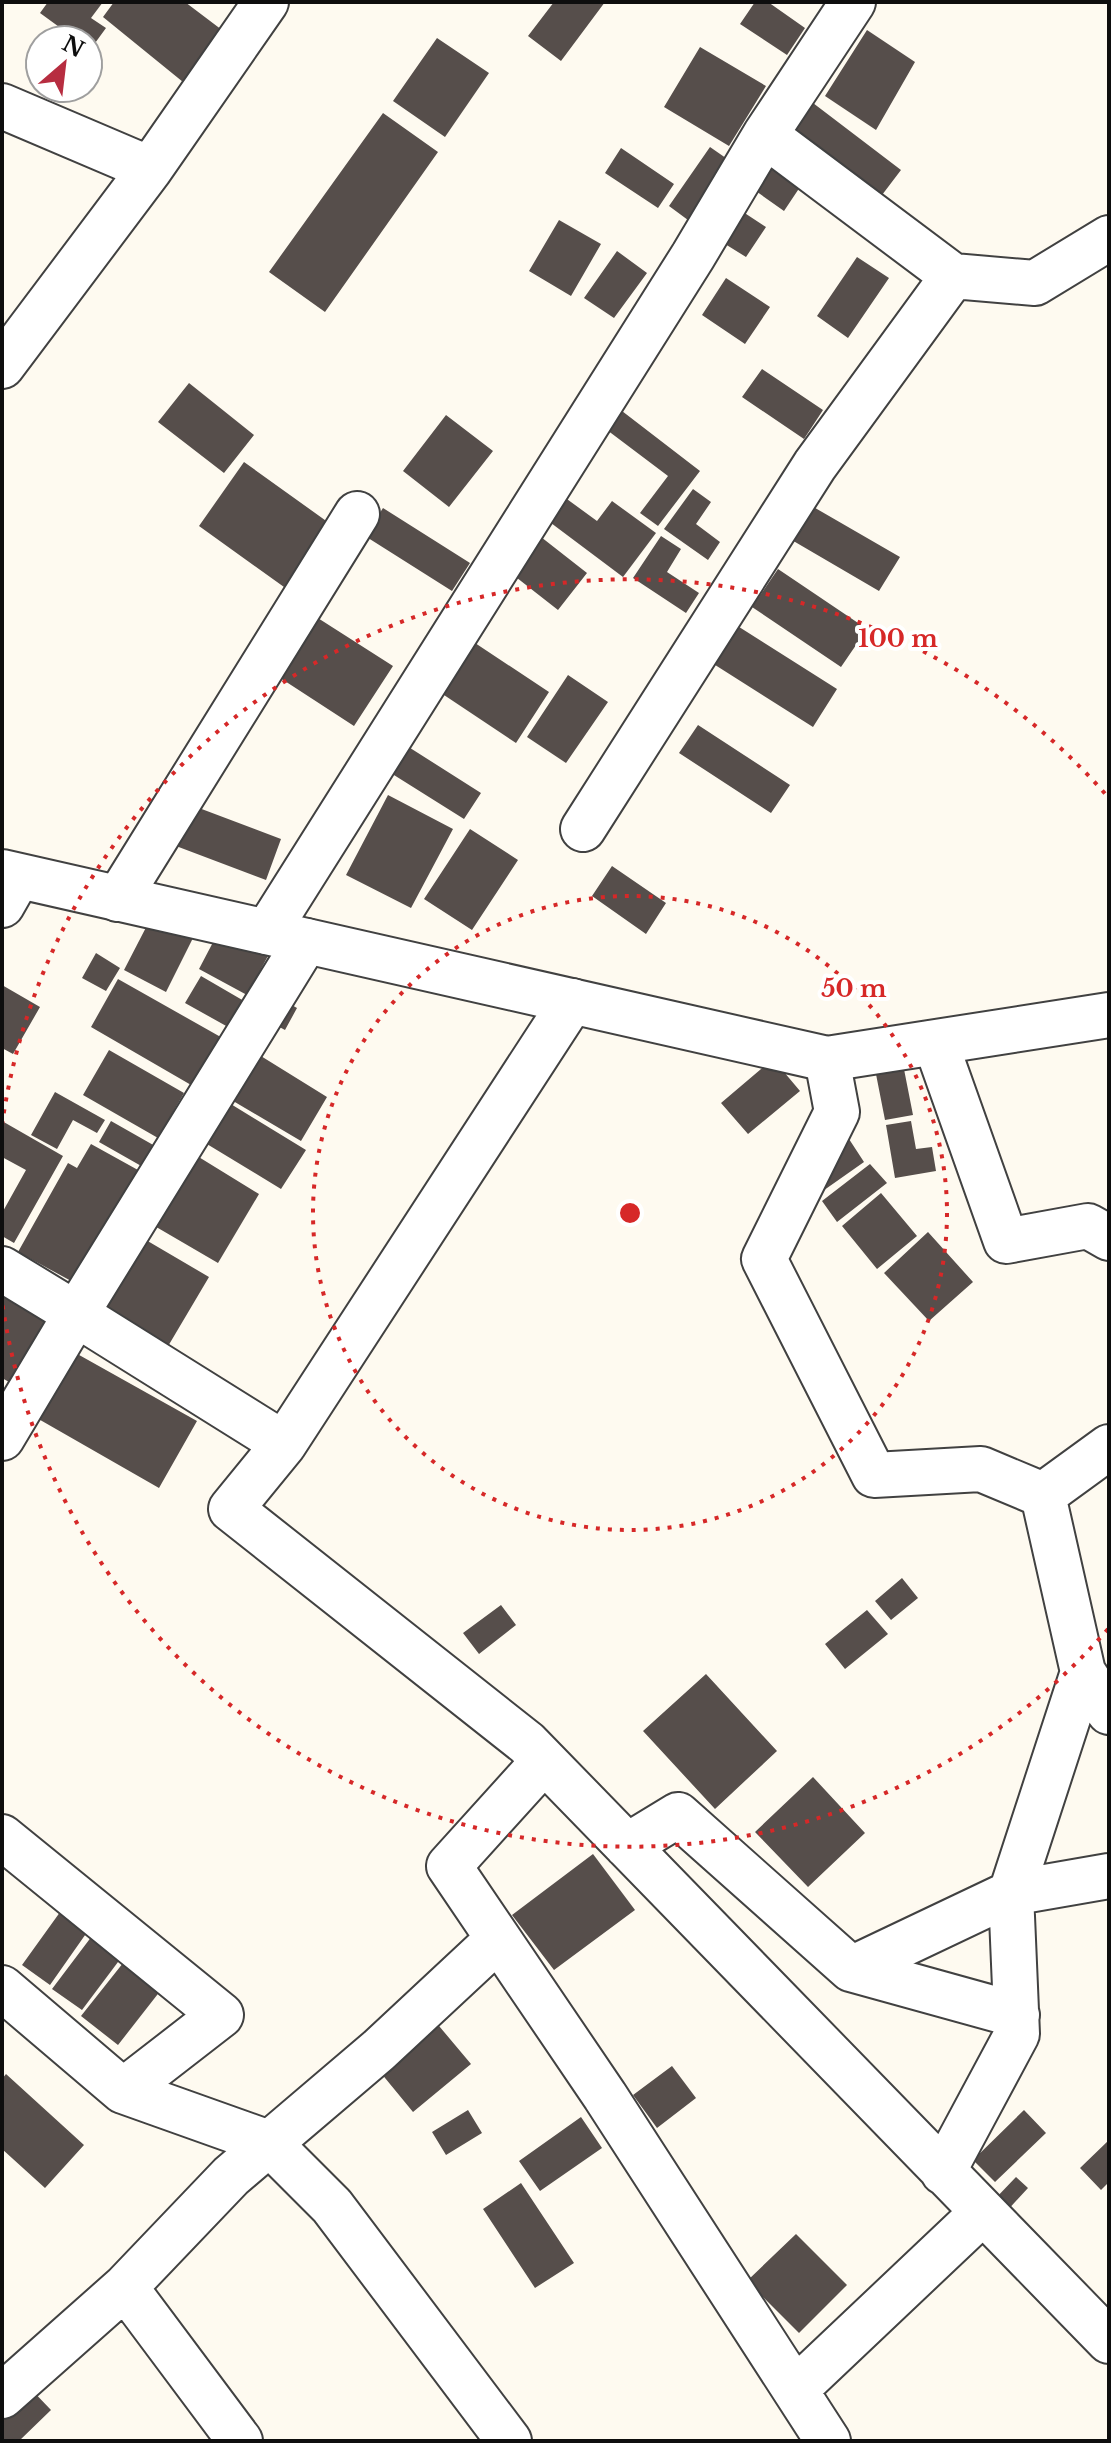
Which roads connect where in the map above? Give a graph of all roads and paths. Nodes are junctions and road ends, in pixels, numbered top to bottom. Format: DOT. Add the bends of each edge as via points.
graph roads {
  1 [pos="266,2"];
  2 [pos="853,2"];
  3 [pos="2,106"];
  4 [pos="765,135"];
  5 [pos="150,169"];
  6 [pos="1109,238"];
  7 [pos="953,276"];
  8 [pos="2,366"];
  9 [pos="357,514"];
  10 [pos="583,829"];
  11 [pos="7,885"];
  12 [pos="118,899"];
  13 [pos="286,936"];
  14 [pos="572,1001"];
  15 [pos="1109,1015"];
  16 [pos="933,1043"];
  17 [pos="827,1059"];
  18 [pos="1109,1238"];
  19 [pos="2,1269"];
  20 [pos="76,1314"];
  21 [pos="2,1438"];
  22 [pos="284,1444"];
  23 [pos="1109,1447"];
  24 [pos="1043,1495"];
  25 [pos="1083,1672"];
  26 [pos="1109,1712"];
  27 [pos="544,1761"];
  28 [pos="2,1837"];
  29 [pos="627,1846"];
  30 [pos="1109,1876"];
  31 [pos="1011,1893"];
  32 [pos="498,1939"];
  33 [pos="851,1969"];
  34 [pos="2,1988"];
  35 [pos="1017,2015"];
  36 [pos="123,2091"];
  37 [pos="269,2143"];
  38 [pos="943,2172"];
  39 [pos="983,2212"];
  40 [pos="125,2287"];
  41 [pos="1109,2341"];
  42 [pos="796,2389"];
  43 [pos="2,2396"];
  44 [pos="817,2437"];
  45 [pos="240,2441"];
  46 [pos="509,2441"];
  1 -- 5 [label="street"];
  2 -- 4 [label="street"];
  3 -- 5 [label="street"];
  4 -- 7 [label="street"];
  4 -- 13 [label="street"];
  5 -- 8 [label="street"];
  6 -- 7 [label="street" via="1035,283"];
  7 -- 10 [label="street" via="815,465"];
  9 -- 12 [label="street"];
  11 -- 12 [label="street"];
  12 -- 13 [label="street"];
  13 -- 14 [label="street"];
  13 -- 20 [label="street"];
  14 -- 17 [label="street"];
  14 -- 22 [label="street"];
  15 -- 16 [label="street"];
  16 -- 17 [label="street"];
  16 -- 18 [label="street" via="1006,1241 1088,1226"];
  17 -- 24 [label="street" via="837,1112 764,1259 874,1475 981,1469"];
  19 -- 20 [label="street"];
  20 -- 21 [label="street"];
  20 -- 22 [label="street"];
  22 -- 27 [label="street" via="231,1509"];
  23 -- 24 [label="street"];
  24 -- 25 [label="street"];
  25 -- 26 [label="street"];
  25 -- 31 [label="street"];
  27 -- 29 [label="street"];
  27 -- 32 [label="street" via="449,1866"];
  28 -- 36 [label="street" via="221,2015"];
  29 -- 33 [label="street" via="678,1815"];
  29 -- 38 [label="street"];
  30 -- 31 [label="street"];
  31 -- 33 [label="street"];
  31 -- 35 [label="street"];
  32 -- 37 [label="street"];
  32 -- 42 [label="street"];
  33 -- 35 [label="street"];
  34 -- 36 [label="street"];
  35 -- 38 [label="street" via="1017,2034"];
  36 -- 37 [label="street"];
  37 -- 40 [label="street"];
  37 -- 46 [label="street" via="332,2206"];
  38 -- 39 [label="street"];
  39 -- 41 [label="street"];
  39 -- 42 [label="street"];
  40 -- 43 [label="street"];
  40 -- 45 [label="street"];
  42 -- 44 [label="street"];
}
